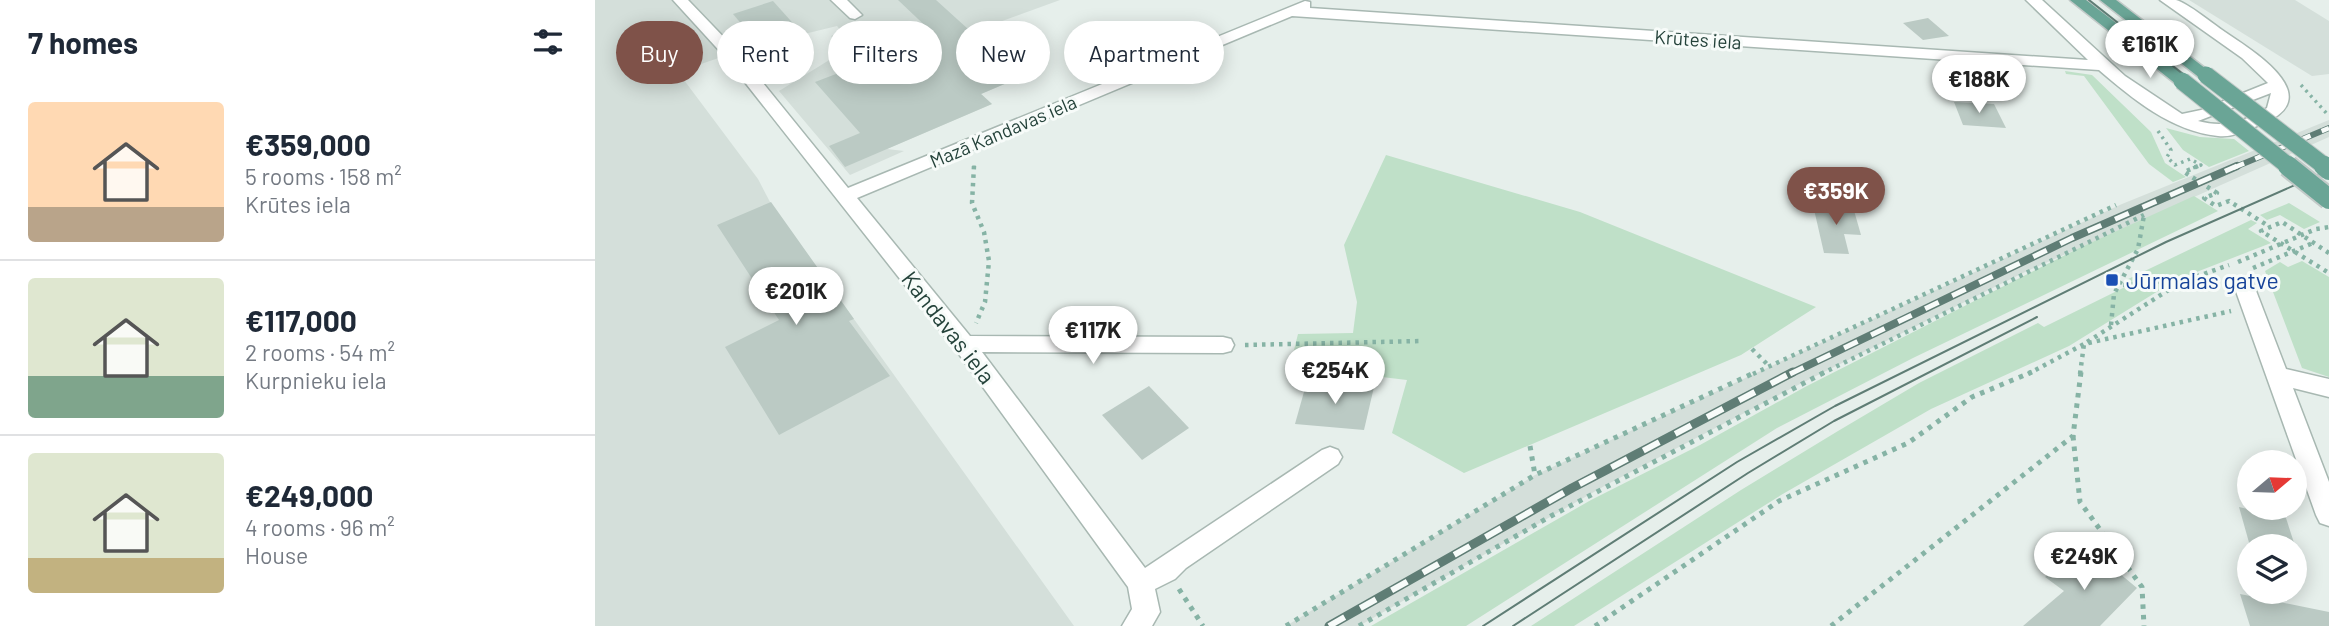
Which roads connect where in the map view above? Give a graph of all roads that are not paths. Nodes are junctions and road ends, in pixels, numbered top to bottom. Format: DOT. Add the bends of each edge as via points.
graph roads {
  1 [pos="680,0"];
  2 [pos="838,0"];
  3 [pos="1315,0"];
  4 [pos="2033,0"];
  5 [pos="2077,0"];
  6 [pos="2108,0"];
  7 [pos="2167,0"];
  8 [pos="1291,10"];
  9 [pos="855,15"];
  10 [pos="2104,65"];
  11 [pos="2279,83"];
  12 [pos="2182,119"];
  13 [pos="2329,170"];
  14 [pos="845,196"];
  15 [pos="2329,199"];
  16 [pos="2243,284"];
  17 [pos="964,344"];
  18 [pos="1223,345"];
  19 [pos="2277,376"];
  20 [pos="2329,388"];
  21 [pos="1330,457"];
  22 [pos="2328,511"];
  23 [pos="1142,583"];
  24 [pos="1141,619"];
  1 -- 14 [label="street, Kandavas iela" via="731,54"];
  2 -- 9 [label="street"];
  3 -- 8 [label="street, Mazā Kandavas iela"];
  4 -- 10 [label="street"];
  5 -- 15 [label="main road, bridge"];
  6 -- 13 [label="main road, bridge"];
  7 -- 11 [label="street" via="2248,55"];
  8 -- 10 [label="street, Krūtes iela"];
  8 -- 14 [label="street, Mazā Kandavas iela"];
  10 -- 12 [label="street" via="2150,105"];
  11 -- 12 [label="street" via="2206,114"];
  11 -- 12 [label="street" via="2281,104 2276,112 2238,128 2217,132"];
  14 -- 17 [label="street, Kandavas iela"];
  16 -- 19 [label="street"];
  17 -- 18 [label="street"];
  17 -- 23 [label="street, Kandavas iela"];
  19 -- 20 [label="street"];
  19 -- 22 [label="street"];
  21 -- 23 [label="street"];
  23 -- 24 [label="street, Kandavas iela"];
}
